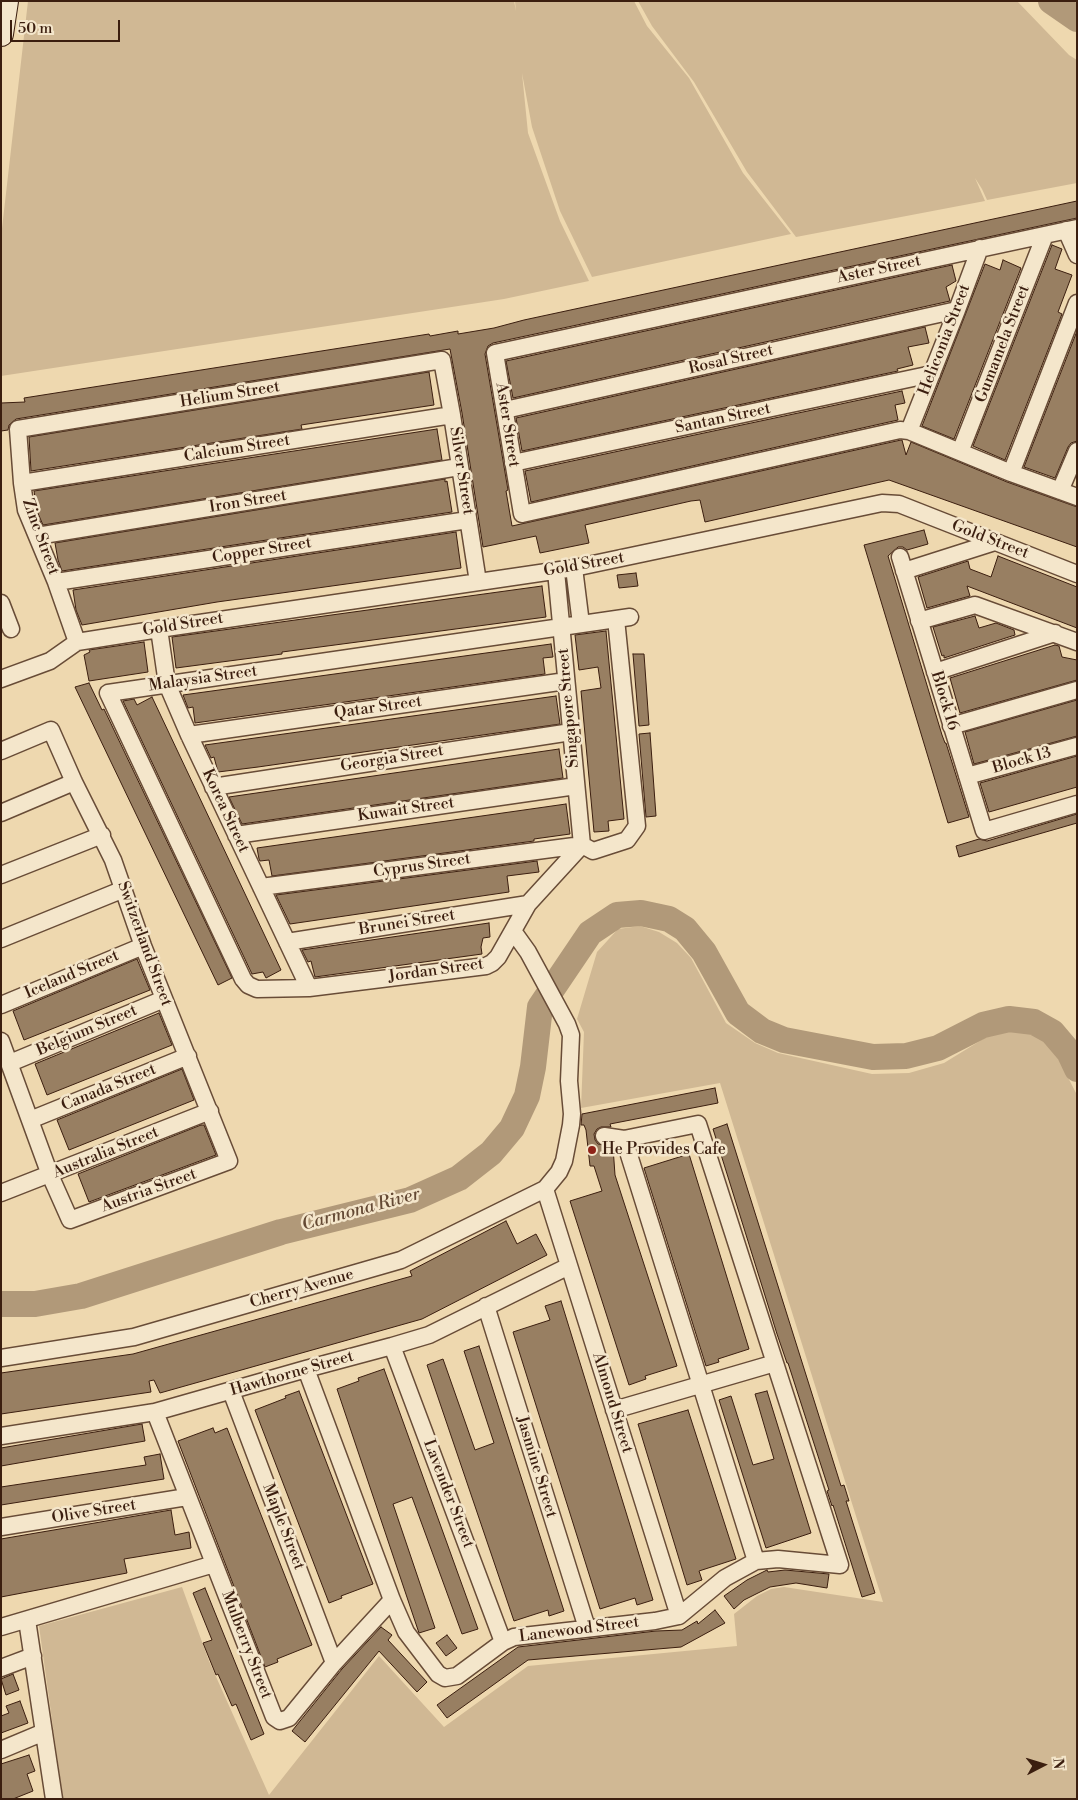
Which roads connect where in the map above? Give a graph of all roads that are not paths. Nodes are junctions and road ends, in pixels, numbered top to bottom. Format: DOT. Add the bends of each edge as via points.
graph roads {
  1 [pos="6,1"];
  2 [pos="1,34"];
  3 [pos="1071,229"];
  4 [pos="1045,235"];
  5 [pos="980,248"];
  6 [pos="1077,255"];
  7 [pos="1077,303"];
  8 [pos="958,310"];
  9 [pos="442,360"];
  10 [pos="932,374"];
  11 [pos="505,410"];
  12 [pos="452,415"];
  13 [pos="18,429"];
  14 [pos="909,431"];
  15 [pos="1077,451"];
  16 [pos="960,452"];
  17 [pos="514,463"];
  18 [pos="460,467"];
  19 [pos="1011,473"];
  20 [pos="22,483"];
  21 [pos="1060,491"];
  22 [pos="1077,498"];
  23 [pos="468,520"];
  24 [pos="37,536"];
  25 [pos="996,542"];
  26 [pos="574,568"];
  27 [pos="556,570"];
  28 [pos="1077,574"];
  29 [pos="56,582"];
  30 [pos="478,582"];
  31 [pos="919,621"];
  32 [pos="581,624"];
  33 [pos="562,627"];
  34 [pos="159,629"];
  35 [pos="1055,633"];
  36 [pos="77,642"];
  37 [pos="1077,642"];
  38 [pos="935,672"];
  39 [pos="1,680"];
  40 [pos="566,681"];
  41 [pos="167,684"];
  42 [pos="1077,690"];
  43 [pos="951,726"];
  44 [pos="571,732"];
  45 [pos="189,735"];
  46 [pos="1077,746"];
  47 [pos="1,751"];
  48 [pos="967,776"];
  49 [pos="74,782"];
  50 [pos="576,786"];
  51 [pos="213,787"];
  52 [pos="1077,804"];
  53 [pos="1,813"];
  54 [pos="102,835"];
  55 [pos="236,835"];
  56 [pos="582,845"];
  57 [pos="1,875"];
  58 [pos="261,887"];
  59 [pos="124,889"];
  60 [pos="528,904"];
  61 [pos="513,931"];
  62 [pos="1,939"];
  63 [pos="287,942"];
  64 [pos="143,946"];
  65 [pos="309,988"];
  66 [pos="257,989"];
  67 [pos="164,999"];
  68 [pos="1,1005"];
  69 [pos="1,1041"];
  70 [pos="188,1056"];
  71 [pos="10,1063"];
  72 [pos="210,1111"];
  73 [pos="30,1120"];
  74 [pos="604,1136"];
  75 [pos="624,1139"];
  76 [pos="229,1161"];
  77 [pos="50,1175"];
  78 [pos="546,1189"];
  79 [pos="1,1193"];
  80 [pos="569,1266"];
  81 [pos="486,1306"];
  82 [pos="392,1346"];
  83 [pos="1,1358"];
  84 [pos="775,1362"];
  85 [pos="306,1369"];
  86 [pos="700,1385"];
  87 [pos="231,1392"];
  88 [pos="614,1410"];
  89 [pos="155,1412"];
  90 [pos="1,1436"];
  91 [pos="187,1497"];
  92 [pos="1,1526"];
  93 [pos="756,1561"];
  94 [pos="214,1564"];
  95 [pos="392,1600"];
  96 [pos="679,1616"];
  97 [pos="26,1620"];
  98 [pos="1,1627"];
  99 [pos="587,1628"];
  100 [pos="503,1642"];
  101 [pos="33,1656"];
  102 [pos="334,1663"];
  103 [pos="1,1668"];
  104 [pos="44,1732"];
  105 [pos="1,1750"];
  106 [pos="54,1799"];
  1 -- 2 [label="main road"];
  3 -- 4 [label="street, Aster Street"];
  3 -- 6 [label="street"];
  4 -- 5 [label="street, Aster Street"];
  4 -- 16 [label="street, Gumamela Street"];
  5 -- 8 [label="street, Heliconia Street"];
  5 -- 11 [label="street, Aster Street" via="495,353"];
  7 -- 19 [label="street"];
  8 -- 10 [label="street, Heliconia Street"];
  8 -- 11 [label="street, Rosal Street"];
  9 -- 12 [label="street, Silver Street"];
  9 -- 13 [label="street, Helium Street"];
  10 -- 14 [label="street, Heliconia Street"];
  10 -- 17 [label="street, Santan Street"];
  11 -- 17 [label="street, Aster Street"];
  12 -- 18 [label="street, Silver Street"];
  12 -- 20 [label="street, Calcium Street"];
  13 -- 20 [label="street, Zinc Street"];
  14 -- 16 [label="street, Aster Street"];
  14 -- 17 [label="street, Aster Street" via="900,430 522,514"];
  15 -- 21 [label="street"];
  16 -- 19 [label="street, Aster Street"];
  18 -- 23 [label="street, Silver Street"];
  18 -- 24 [label="street, Iron Street"];
  19 -- 21 [label="street, Aster Street"];
  20 -- 24 [label="street, Zinc Street" via="26,510"];
  21 -- 22 [label="street, Aster Street"];
  23 -- 29 [label="street, Copper Street"];
  23 -- 30 [label="street, Silver Street"];
  24 -- 29 [label="street, Zinc Street"];
  25 -- 26 [label="street, Gold Street" via="898,504 882,504"];
  25 -- 28 [label="street, Gold Street"];
  25 -- 31 [label="street, Block 16" via="902,564"];
  26 -- 27 [label="street, Gold Street"];
  26 -- 32 [label="street, Singapore Street"];
  27 -- 30 [label="street, Gold Street"];
  27 -- 33 [label="street, Singapore Street"];
  29 -- 36 [label="street, Zinc Street"];
  30 -- 34 [label="street, Gold Street"];
  31 -- 35 [label="street" via="975,604"];
  31 -- 38 [label="street, Block 16"];
  32 -- 33 [label="street, Malaysia Street"];
  32 -- 56 [label="street, Malaysia Street" via="623,618 637,826 627,840 593,851"];
  33 -- 40 [label="street, Singapore Street"];
  33 -- 41 [label="street, Malaysia Street"];
  34 -- 36 [label="street, Gold Street"];
  34 -- 41 [label="street, Korea Street"];
  35 -- 37 [label="street"];
  35 -- 38 [label="street"];
  36 -- 39 [label="street" via="50,661"];
  38 -- 43 [label="street, Block 16"];
  40 -- 44 [label="street, Singapore Street"];
  40 -- 45 [label="street, Qatar Street"];
  41 -- 45 [label="street, Korea Street"];
  41 -- 66 [label="street, Malaysia Street" via="108,693 243,979"];
  42 -- 43 [label="street"];
  43 -- 48 [label="street, Block 16"];
  44 -- 50 [label="street, Singapore Street"];
  44 -- 51 [label="street, Georgia Street"];
  45 -- 51 [label="street, Korea Street"];
  46 -- 48 [label="street, Block 13"];
  47 -- 49 [label="street, Switzerland Street" via="51,730"];
  48 -- 52 [label="street, Block 16" via="984,831"];
  49 -- 53 [label="street"];
  49 -- 54 [label="street, Switzerland Street"];
  50 -- 55 [label="street, Kuwait Street"];
  50 -- 56 [label="street, Singapore Street"];
  51 -- 55 [label="street, Korea Street"];
  54 -- 57 [label="street"];
  54 -- 59 [label="street, Switzerland Street"];
  55 -- 58 [label="street, Korea Street"];
  56 -- 58 [label="street, Cyprus Street"];
  56 -- 60 [label="street, Jordan Street"];
  58 -- 63 [label="street, Korea Street"];
  59 -- 62 [label="street"];
  59 -- 64 [label="street, Switzerland Street"];
  60 -- 61 [label="street, Jordan Street"];
  60 -- 63 [label="street, Brunei Street"];
  61 -- 65 [label="street, Jordan Street" via="498,957 486,966"];
  61 -- 78 [label="street, Cherry Avenue" via="528,952 571,1035 569,1081 572,1114 559,1172"];
  63 -- 65 [label="street, Korea Street"];
  64 -- 67 [label="street, Switzerland Street"];
  64 -- 68 [label="street, Iceland Street"];
  65 -- 66 [label="street, Jordan Street"];
  67 -- 70 [label="street, Switzerland Street"];
  67 -- 71 [label="street, Belgium Street"];
  69 -- 71 [label="street"];
  70 -- 72 [label="street, Switzerland Street"];
  70 -- 73 [label="street, Canada Street"];
  71 -- 73 [label="street"];
  72 -- 76 [label="street, Switzerland Street"];
  72 -- 77 [label="street, Australia Street"];
  73 -- 77 [label="street"];
  74 -- 75 [label="street"];
  75 -- 84 [label="street" via="698,1124"];
  75 -- 86 [label="street"];
  76 -- 77 [label="street, Austria Street" via="70,1220"];
  77 -- 79 [label="street, Australia Street"];
  78 -- 80 [label="street, Almond Street"];
  78 -- 83 [label="street, Cherry Avenue" via="401,1260 134,1337"];
  80 -- 81 [label="street, Hawthorne Street"];
  80 -- 88 [label="street, Almond Street"];
  81 -- 82 [label="street, Hawthorne Street" via="429,1334"];
  81 -- 99 [label="street, Jasmine Street"];
  82 -- 85 [label="street, Hawthorne Street"];
  82 -- 100 [label="street, Lavender Street"];
  84 -- 86 [label="street"];
  84 -- 93 [label="street, Lanewood Street" via="840,1565 778,1559"];
  85 -- 87 [label="street, Hawthorne Street"];
  85 -- 95 [label="street, Lanewood Street"];
  86 -- 88 [label="street"];
  86 -- 93 [label="street"];
  87 -- 89 [label="street, Hawthorne Street"];
  87 -- 102 [label="street, Maple Street"];
  88 -- 96 [label="street, Almond Street"];
  89 -- 90 [label="street, Hawthorne Street"];
  89 -- 91 [label="street, Mulberry Street"];
  91 -- 92 [label="street, Olive Street"];
  91 -- 94 [label="street, Mulberry Street"];
  93 -- 96 [label="street, Lanewood Street" via="725,1578"];
  94 -- 97 [label="street"];
  94 -- 102 [label="street, Mulberry Street" via="274,1717 280,1721 289,1718"];
  95 -- 100 [label="street, Lanewood Street" via="406,1632 438,1674 445,1678 457,1676"];
  95 -- 102 [label="street, Mulberry Street"];
  96 -- 99 [label="street, Lanewood Street"];
  97 -- 98 [label="street"];
  97 -- 101 [label="street"];
  99 -- 100 [label="street, Lanewood Street" via="514,1637"];
  101 -- 103 [label="street"];
  101 -- 104 [label="street"];
  104 -- 105 [label="street"];
  104 -- 106 [label="street"];
}
